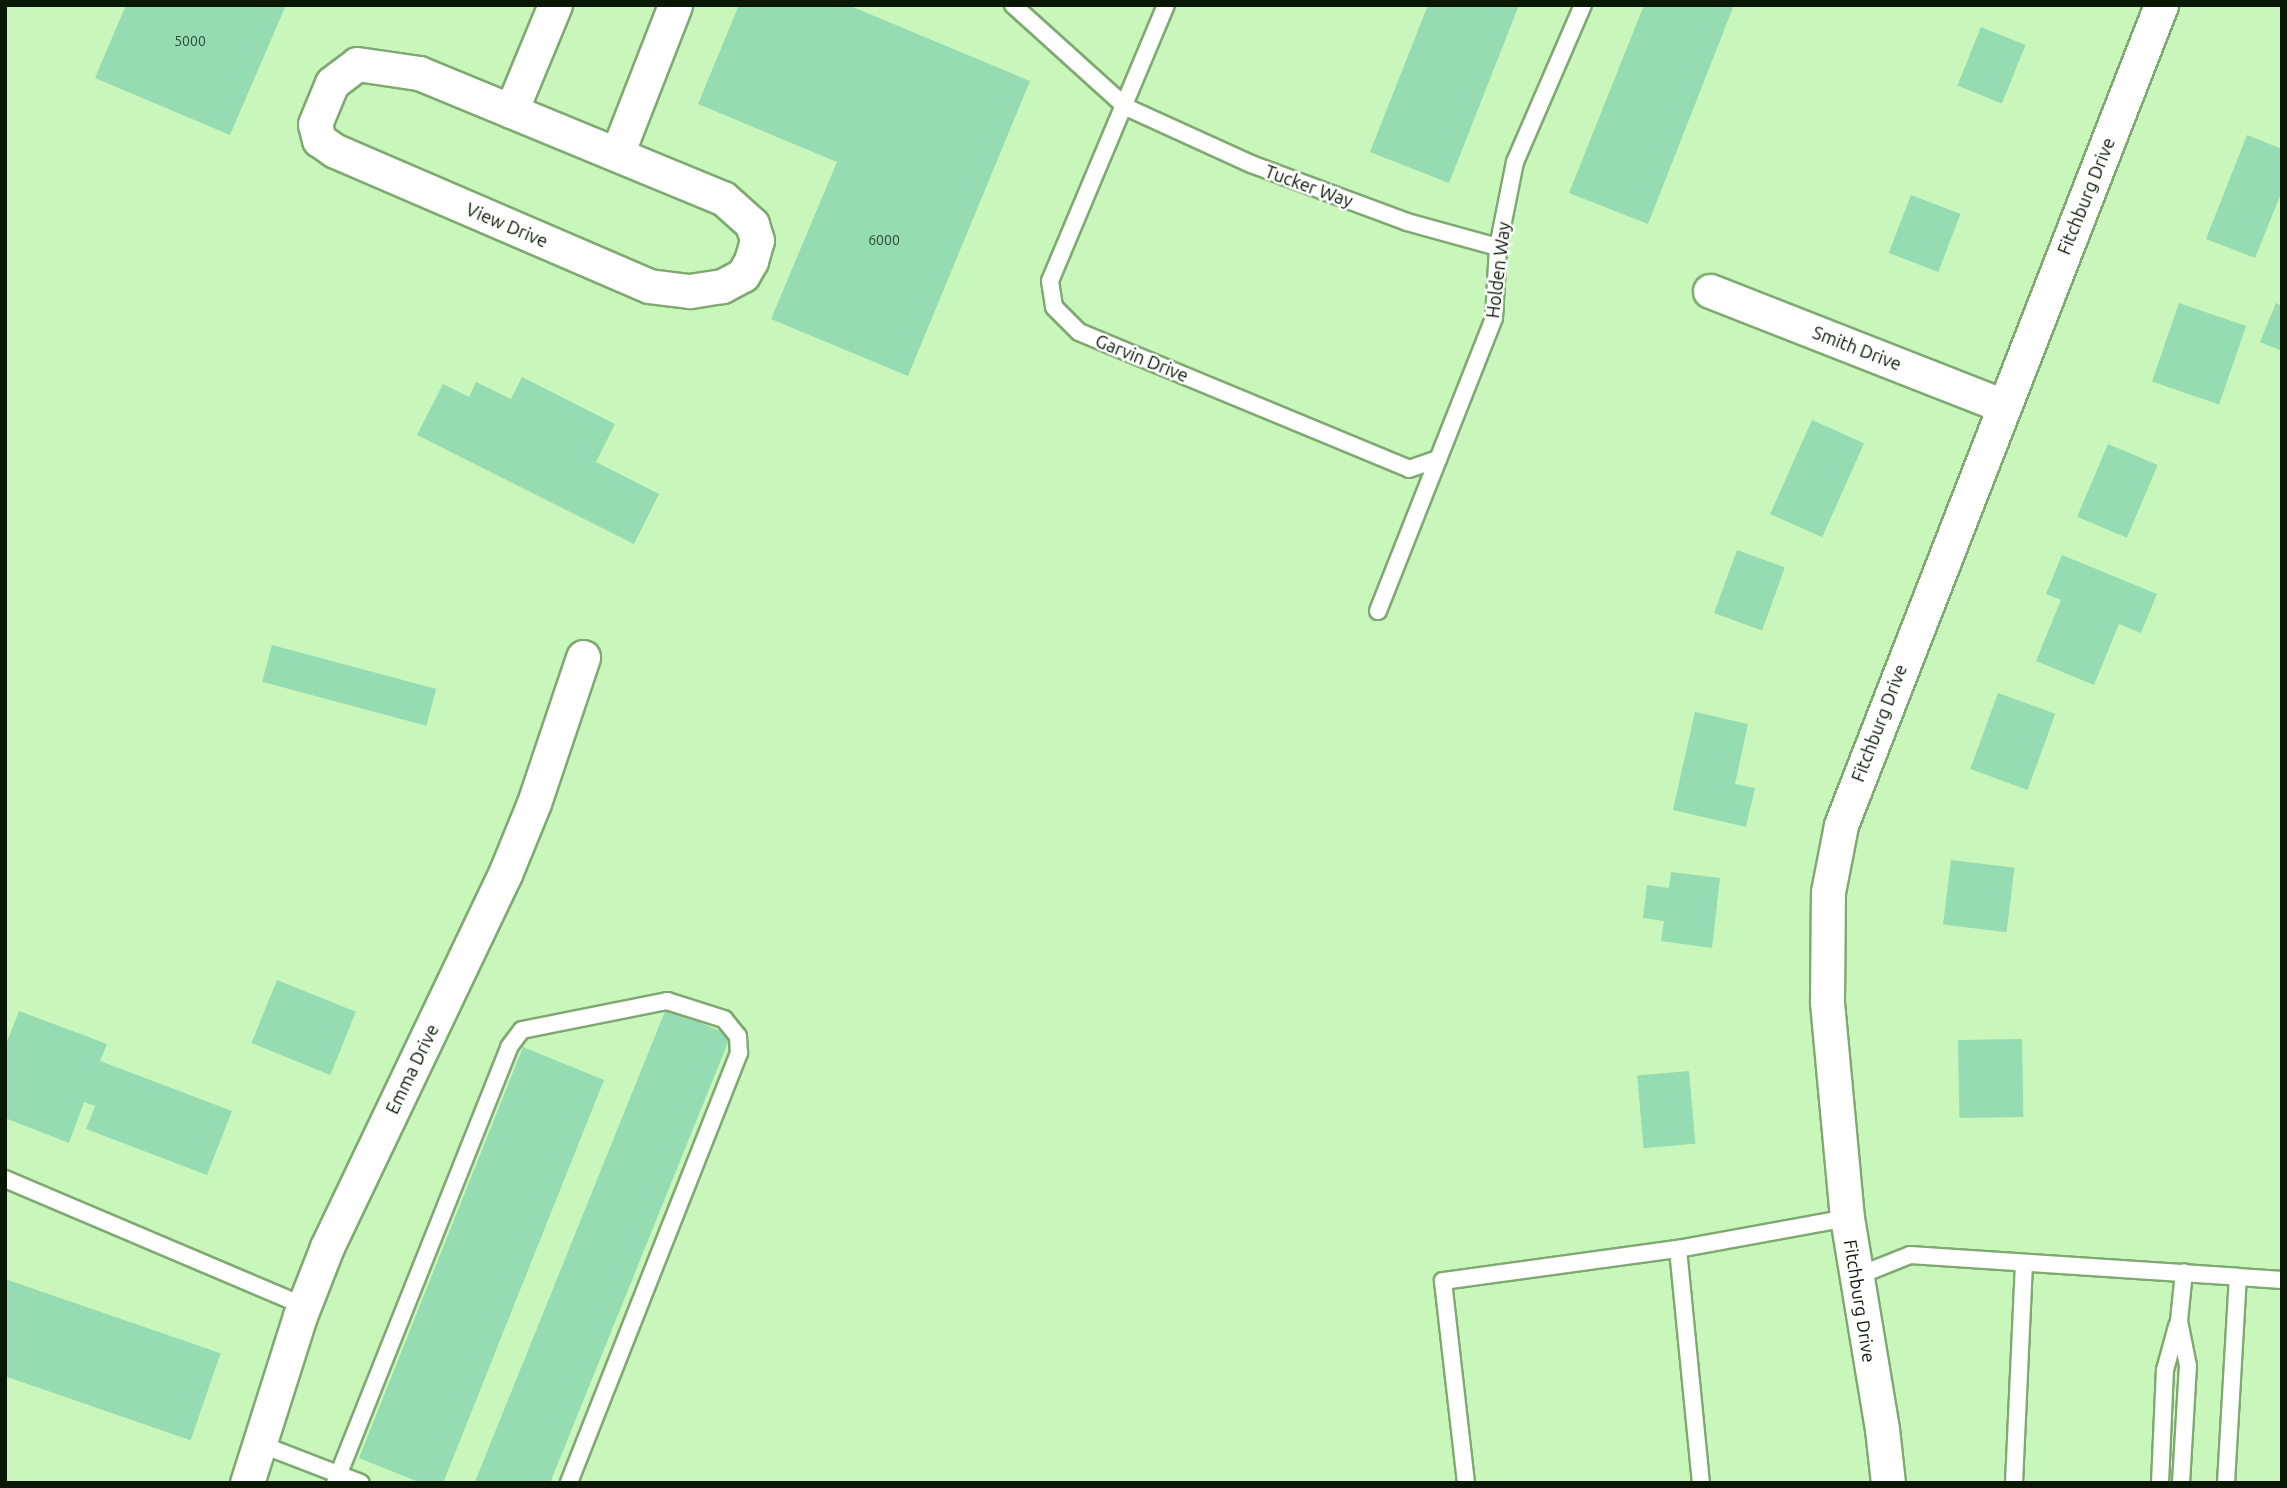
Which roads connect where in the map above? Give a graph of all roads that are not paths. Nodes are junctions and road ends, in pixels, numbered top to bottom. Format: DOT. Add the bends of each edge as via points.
graph roads {
  1 [pos="555,5"];
  2 [pos="675,5"];
  3 [pos="1013,5"];
  4 [pos="1166,5"];
  5 [pos="1583,5"];
  6 [pos="2161,5"];
  7 [pos="1126,107"];
  8 [pos="511,111"];
  9 [pos="617,154"];
  10 [pos="1499,247"];
  11 [pos="1710,291"];
  12 [pos="2003,406"];
  13 [pos="1438,459"];
  14 [pos="1378,611"];
  15 [pos="583,657"];
  16 [pos="5,1179"];
  17 [pos="1846,1218"];
  18 [pos="1678,1248"];
  19 [pos="2024,1264"];
  20 [pos="2184,1272"];
  21 [pos="1855,1277"];
  22 [pos="2238,1277"];
  23 [pos="2282,1280"];
  24 [pos="304,1306"];
  25 [pos="2179,1321"];
  26 [pos="260,1444"];
  27 [pos="337,1478"];
  28 [pos="2014,1482"];
  29 [pos="247,1483"];
  30 [pos="361,1483"];
  31 [pos="569,1483"];
  32 [pos="1466,1483"];
  33 [pos="1701,1483"];
  34 [pos="1888,1483"];
  35 [pos="2160,1483"];
  36 [pos="2181,1483"];
  37 [pos="2226,1483"];
  1 -- 8 [label="street"];
  2 -- 9 [label="street"];
  3 -- 7 [label="lane, Tucker Way"];
  4 -- 7 [label="lane, Garvin Drive"];
  5 -- 10 [label="lane, Holden Way" via="1515,162"];
  6 -- 12 [label="street, Fitchburg Drive"];
  7 -- 10 [label="lane, Tucker Way" via="1251,164 1407,222"];
  7 -- 13 [label="lane, Garvin Drive" via="1050,281 1054,307 1079,332 1409,469"];
  8 -- 9 [label="street, View Drive"];
  8 -- 9 [label="street, View Drive" via="419,73 357,65 332,83 315,124 319,140 335,151 649,286 690,291 722,286 743,275 757,240 743,212 723,198"];
  10 -- 13 [label="lane, Holden Way" via="1494,318"];
  11 -- 12 [label="street, Smith Drive"];
  12 -- 17 [label="street, Fitchburg Drive" via="1841,825 1828,892 1827,1001"];
  13 -- 14 [label="lane, Holden Way"];
  15 -- 24 [label="street, Emma Drive" via="505,874 350,1196"];
  16 -- 24 [label="lane"];
  17 -- 18 [label="lane"];
  17 -- 21 [label="street, Fitchburg Drive"];
  18 -- 32 [label="lane" via="1443,1281"];
  18 -- 33 [label="lane"];
  19 -- 20 [label="lane"];
  19 -- 21 [label="lane" via="1910,1255"];
  19 -- 28 [label="lane"];
  20 -- 22 [label="lane"];
  20 -- 25 [label="lane"];
  21 -- 34 [label="street, Fitchburg Drive"];
  22 -- 23 [label="lane"];
  22 -- 37 [label="lane"];
  24 -- 26 [label="street, Emma Drive"];
  25 -- 35 [label="lane" via="2165,1370"];
  25 -- 36 [label="lane" via="2188,1366"];
  26 -- 27 [label="lane"];
  26 -- 29 [label="street, Emma Drive"];
  27 -- 30 [label="lane"];
  27 -- 31 [label="lane" via="509,1047 522,1030 667,1001 724,1019 738,1036 740,1053"];
}
